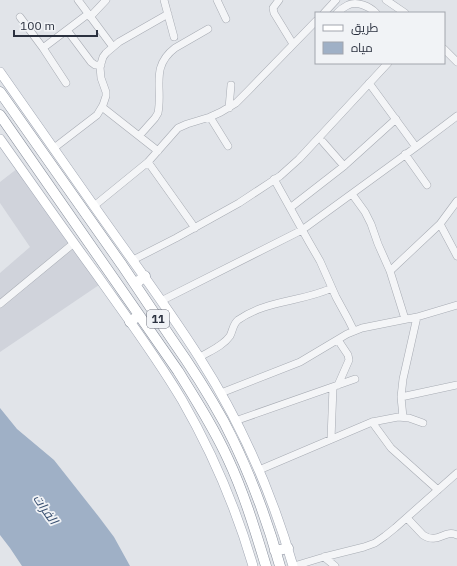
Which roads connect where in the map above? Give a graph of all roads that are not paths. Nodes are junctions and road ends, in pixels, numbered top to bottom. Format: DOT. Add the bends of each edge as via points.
graph roads {
  1 [pos="78,0"];
  2 [pos="106,0"];
  3 [pos="164,0"];
  4 [pos="217,0"];
  5 [pos="279,0"];
  6 [pos="336,0"];
  7 [pos="386,0"];
  8 [pos="325,12"];
  9 [pos="338,12"];
  10 [pos="375,12"];
  11 [pos="404,12"];
  12 [pos="168,14"];
  13 [pos="89,16"];
  14 [pos="20,17"];
  15 [pos="226,19"];
  16 [pos="315,22"];
  17 [pos="315,28"];
  18 [pos="208,29"];
  19 [pos="68,30"];
  20 [pos="300,36"];
  21 [pos="174,37"];
  22 [pos="293,44"];
  23 [pos="113,47"];
  24 [pos="43,48"];
  25 [pos="445,50"];
  26 [pos="457,62"];
  27 [pos="387,64"];
  28 [pos="101,66"];
  29 [pos="0,72"];
  30 [pos="66,83"];
  31 [pos="369,83"];
  32 [pos="231,84"];
  33 [pos="0,92"];
  34 [pos="102,107"];
  35 [pos="229,108"];
  36 [pos="0,115"];
  37 [pos="457,116"];
  38 [pos="210,117"];
  39 [pos="396,119"];
  40 [pos="139,136"];
  41 [pos="0,139"];
  42 [pos="324,142"];
  43 [pos="228,146"];
  44 [pos="416,147"];
  45 [pos="54,148"];
  46 [pos="158,151"];
  47 [pos="405,154"];
  48 [pos="148,162"];
  49 [pos="53,166"];
  50 [pos="344,166"];
  51 [pos="274,179"];
  52 [pos="427,185"];
  53 [pos="53,191"];
  54 [pos="352,194"];
  55 [pos="457,201"];
  56 [pos="94,206"];
  57 [pos="290,208"];
  58 [pos="440,224"];
  59 [pos="195,228"];
  60 [pos="302,230"];
  61 [pos="74,243"];
  62 [pos="457,256"];
  63 [pos="133,260"];
  64 [pos="122,266"];
  65 [pos="390,271"];
  66 [pos="145,276"];
  67 [pos="134,284"];
  68 [pos="332,288"];
  69 [pos="161,301"];
  70 [pos="0,304"];
  71 [pos="457,305"];
  72 [pos="139,315"];
  73 [pos="417,317"];
  74 [pos="405,319"];
  75 [pos="130,322"];
  76 [pos="354,331"];
  77 [pos="338,340"];
  78 [pos="200,357"];
  79 [pos="355,379"];
  80 [pos="457,385"];
  81 [pos="336,386"];
  82 [pos="221,393"];
  83 [pos="401,397"];
  84 [pos="403,417"];
  85 [pos="235,421"];
  86 [pos="372,422"];
  87 [pos="423,423"];
  88 [pos="331,439"];
  89 [pos="258,470"];
  90 [pos="457,473"];
  91 [pos="438,490"];
  92 [pos="407,518"];
  93 [pos="457,535"];
  94 [pos="288,548"];
  95 [pos="275,551"];
  96 [pos="324,557"];
  97 [pos="253,566"];
  98 [pos="266,566"];
  99 [pos="280,566"];
  100 [pos="294,566"];
  101 [pos="334,566"];
  1 -- 13 [label="street"];
  2 -- 13 [label="street"];
  3 -- 12 [label="street"];
  4 -- 15 [label="street"];
  5 -- 22 [label="street" via="273,8 274,13"];
  6 -- 8 [label="street"];
  7 -- 11 [label="street"];
  9 -- 10 [label="street" via="352,4 364,6"];
  12 -- 21 [label="street"];
  12 -- 23 [label="street"];
  13 -- 19 [label="street"];
  13 -- 23 [label="street"];
  14 -- 24 [label="street"];
  16 -- 20 [label="street"];
  17 -- 20 [label="street"];
  18 -- 40 [label="street" via="170,52 163,61 159,72 158,113"];
  19 -- 24 [label="street"];
  19 -- 28 [label="street" via="91,62"];
  20 -- 22 [label="street"];
  22 -- 35 [label="street"];
  23 -- 28 [label="street" via="103,57"];
  24 -- 30 [label="street"];
  25 -- 26 [label="street"];
  27 -- 31 [label="street"];
  28 -- 34 [label="street" via="100,73 106,94"];
  29 -- 45 [label="main road"];
  31 -- 39 [label="street"];
  31 -- 51 [label="street" via="299,159"];
  32 -- 35 [label="street"];
  33 -- 49 [label="highway, 11"];
  34 -- 40 [label="street"];
  34 -- 45 [label="street" via="97,115"];
  35 -- 38 [label="street"];
  36 -- 49 [label="highway" via="15,129 43,169 49,170"];
  36 -- 53 [label="highway, 11"];
  37 -- 44 [label="street"];
  38 -- 43 [label="street"];
  38 -- 46 [label="street" via="178,128"];
  39 -- 44 [label="street"];
  39 -- 50 [label="street"];
  40 -- 46 [label="street"];
  41 -- 61 [label="main road"];
  42 -- 50 [label="street"];
  44 -- 47 [label="street"];
  45 -- 56 [label="main road"];
  46 -- 48 [label="street"];
  47 -- 52 [label="street"];
  47 -- 54 [label="street"];
  48 -- 56 [label="street"];
  48 -- 59 [label="street"];
  49 -- 64 [label="highway, 11"];
  50 -- 57 [label="street"];
  51 -- 57 [label="street"];
  51 -- 59 [label="street"];
  53 -- 64 [label="highway" via="58,188 62,190 101,245"];
  53 -- 72 [label="highway, 11"];
  54 -- 60 [label="street"];
  54 -- 65 [label="street" via="371,224"];
  55 -- 58 [label="street"];
  56 -- 63 [label="main road"];
  57 -- 60 [label="street"];
  58 -- 62 [label="street"];
  58 -- 65 [label="street"];
  59 -- 63 [label="street"];
  60 -- 68 [label="street"];
  60 -- 69 [label="street"];
  61 -- 70 [label="street"];
  61 -- 75 [label="main road"];
  63 -- 66 [label="main road"];
  64 -- 67 [label="highway, 11"];
  65 -- 74 [label="street"];
  66 -- 67 [label="highway"];
  66 -- 69 [label="main road"];
  67 -- 95 [label="highway, 11" via="204,387 224,423 253,486"];
  68 -- 76 [label="street"];
  68 -- 78 [label="street" via="252,312 235,323 226,340"];
  69 -- 78 [label="main road"];
  71 -- 73 [label="street"];
  72 -- 75 [label="highway"];
  72 -- 98 [label="highway, 11" via="178,371 213,429 241,490"];
  73 -- 74 [label="street"];
  73 -- 83 [label="street"];
  74 -- 76 [label="street"];
  75 -- 97 [label="main road" via="167,376 207,447 234,509"];
  76 -- 77 [label="street"];
  77 -- 81 [label="street" via="349,360"];
  77 -- 82 [label="street" via="300,362"];
  78 -- 82 [label="main road"];
  79 -- 81 [label="street"];
  80 -- 83 [label="street"];
  81 -- 85 [label="street"];
  81 -- 88 [label="street"];
  82 -- 85 [label="main road"];
  83 -- 84 [label="street"];
  84 -- 86 [label="street"];
  84 -- 87 [label="street"];
  85 -- 89 [label="main road"];
  86 -- 88 [label="street"];
  86 -- 91 [label="street" via="387,444"];
  88 -- 89 [label="street"];
  89 -- 94 [label="main road" via="275,508"];
  90 -- 91 [label="street"];
  91 -- 92 [label="street"];
  92 -- 93 [label="street" via="426,537 434,539 449,533"];
  92 -- 96 [label="street" via="375,542"];
  94 -- 95 [label="highway"];
  94 -- 100 [label="main road"];
  95 -- 99 [label="highway, 11"];
  96 -- 100 [label="street"];
  96 -- 101 [label="street"];
}
